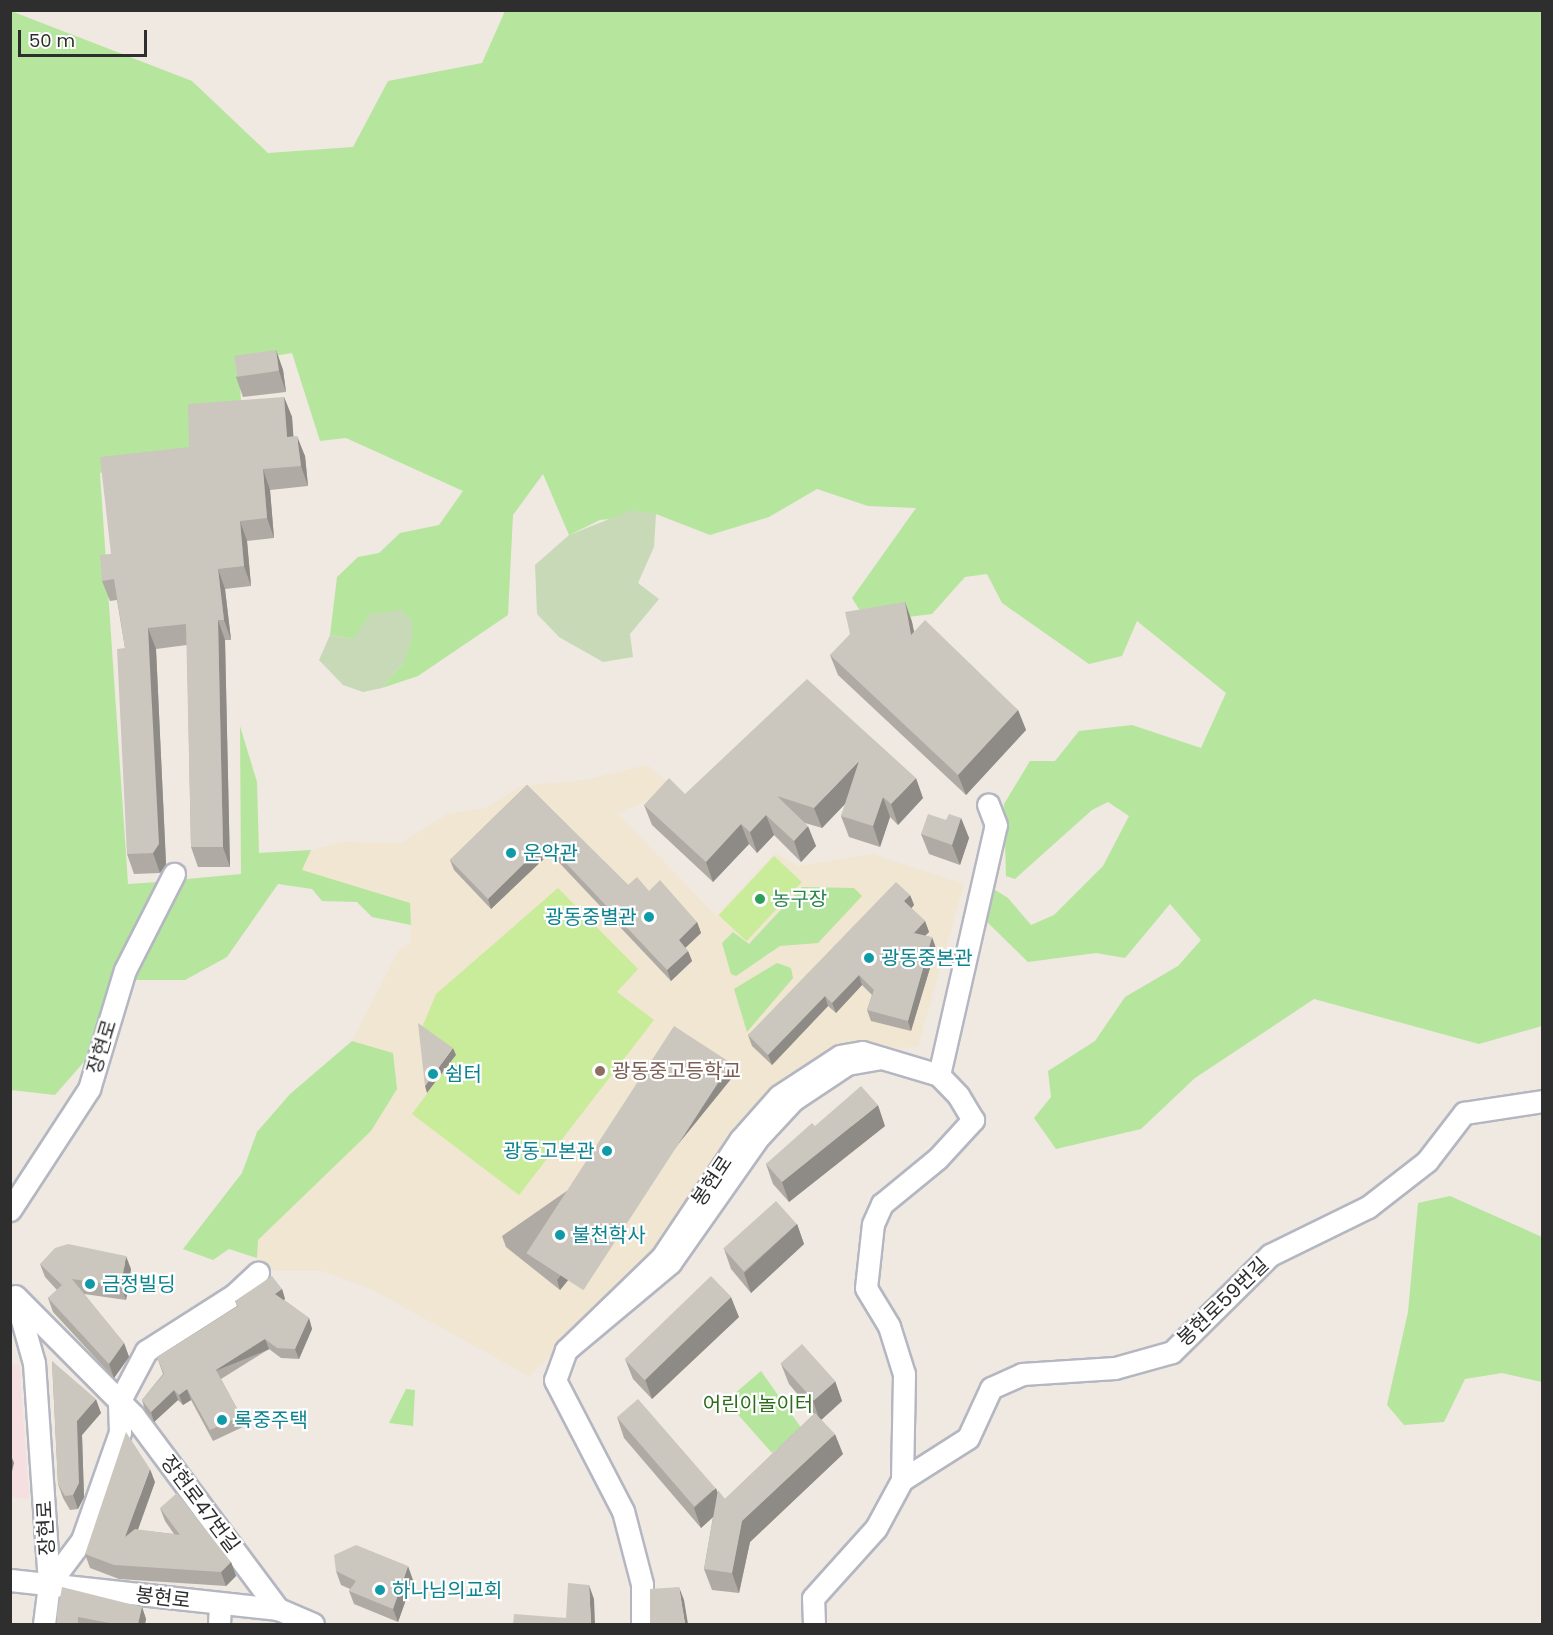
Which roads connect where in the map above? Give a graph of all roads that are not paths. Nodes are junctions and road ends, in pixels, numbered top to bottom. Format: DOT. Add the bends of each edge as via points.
graph roads {
  1 [pos="988,804"];
  2 [pos="174,874"];
  3 [pos="939,1075"];
  4 [pos="1542,1101"];
  5 [pos="10,1210"];
  6 [pos="258,1273"];
  7 [pos="13,1294"];
  8 [pos="119,1402"];
  9 [pos="902,1480"];
  10 [pos="10,1580"];
  11 [pos="49,1584"];
  12 [pos="278,1609"];
  13 [pos="220,1615"];
  14 [pos="44,1624"];
  15 [pos="313,1624"];
  16 [pos="642,1624"];
  17 [pos="814,1624"];
  1 -- 3 [label="street" via="996,825"];
  2 -- 5 [label="street, 장현로" via="125,970 89,1089"];
  3 -- 9 [label="street, 봉현로59번길" via="958,1095 973,1120 938,1158 882,1204 873,1224 866,1288 889,1326 904,1374"];
  3 -- 16 [label="street, 봉현로" via="862,1052 840,1056 779,1096 740,1140 662,1257 566,1350 555,1380 623,1511 642,1584"];
  4 -- 9 [label="street, 봉현로59번길" via="1464,1113 1427,1161 1368,1206 1270,1256 1172,1352 1115,1368 1022,1374 992,1388 968,1438"];
  6 -- 8 [label="street" via="234,1295 146,1351"];
  7 -- 8 [label="street, 장현로47번길"];
  7 -- 11 [label="street, 장현로" via="34,1364"];
  8 -- 11 [label="street" via="120,1432 82,1540"];
  8 -- 12 [label="street, 장현로47번길"];
  9 -- 17 [label="street, 봉현로59번길" via="876,1528 813,1598"];
  10 -- 11 [label="street, 봉현로"];
  11 -- 13 [label="street, 봉현로"];
  11 -- 14 [label="street, 장현로"];
  12 -- 13 [label="street, 봉현로"];
  12 -- 15 [label="street, 봉현로"];
}
